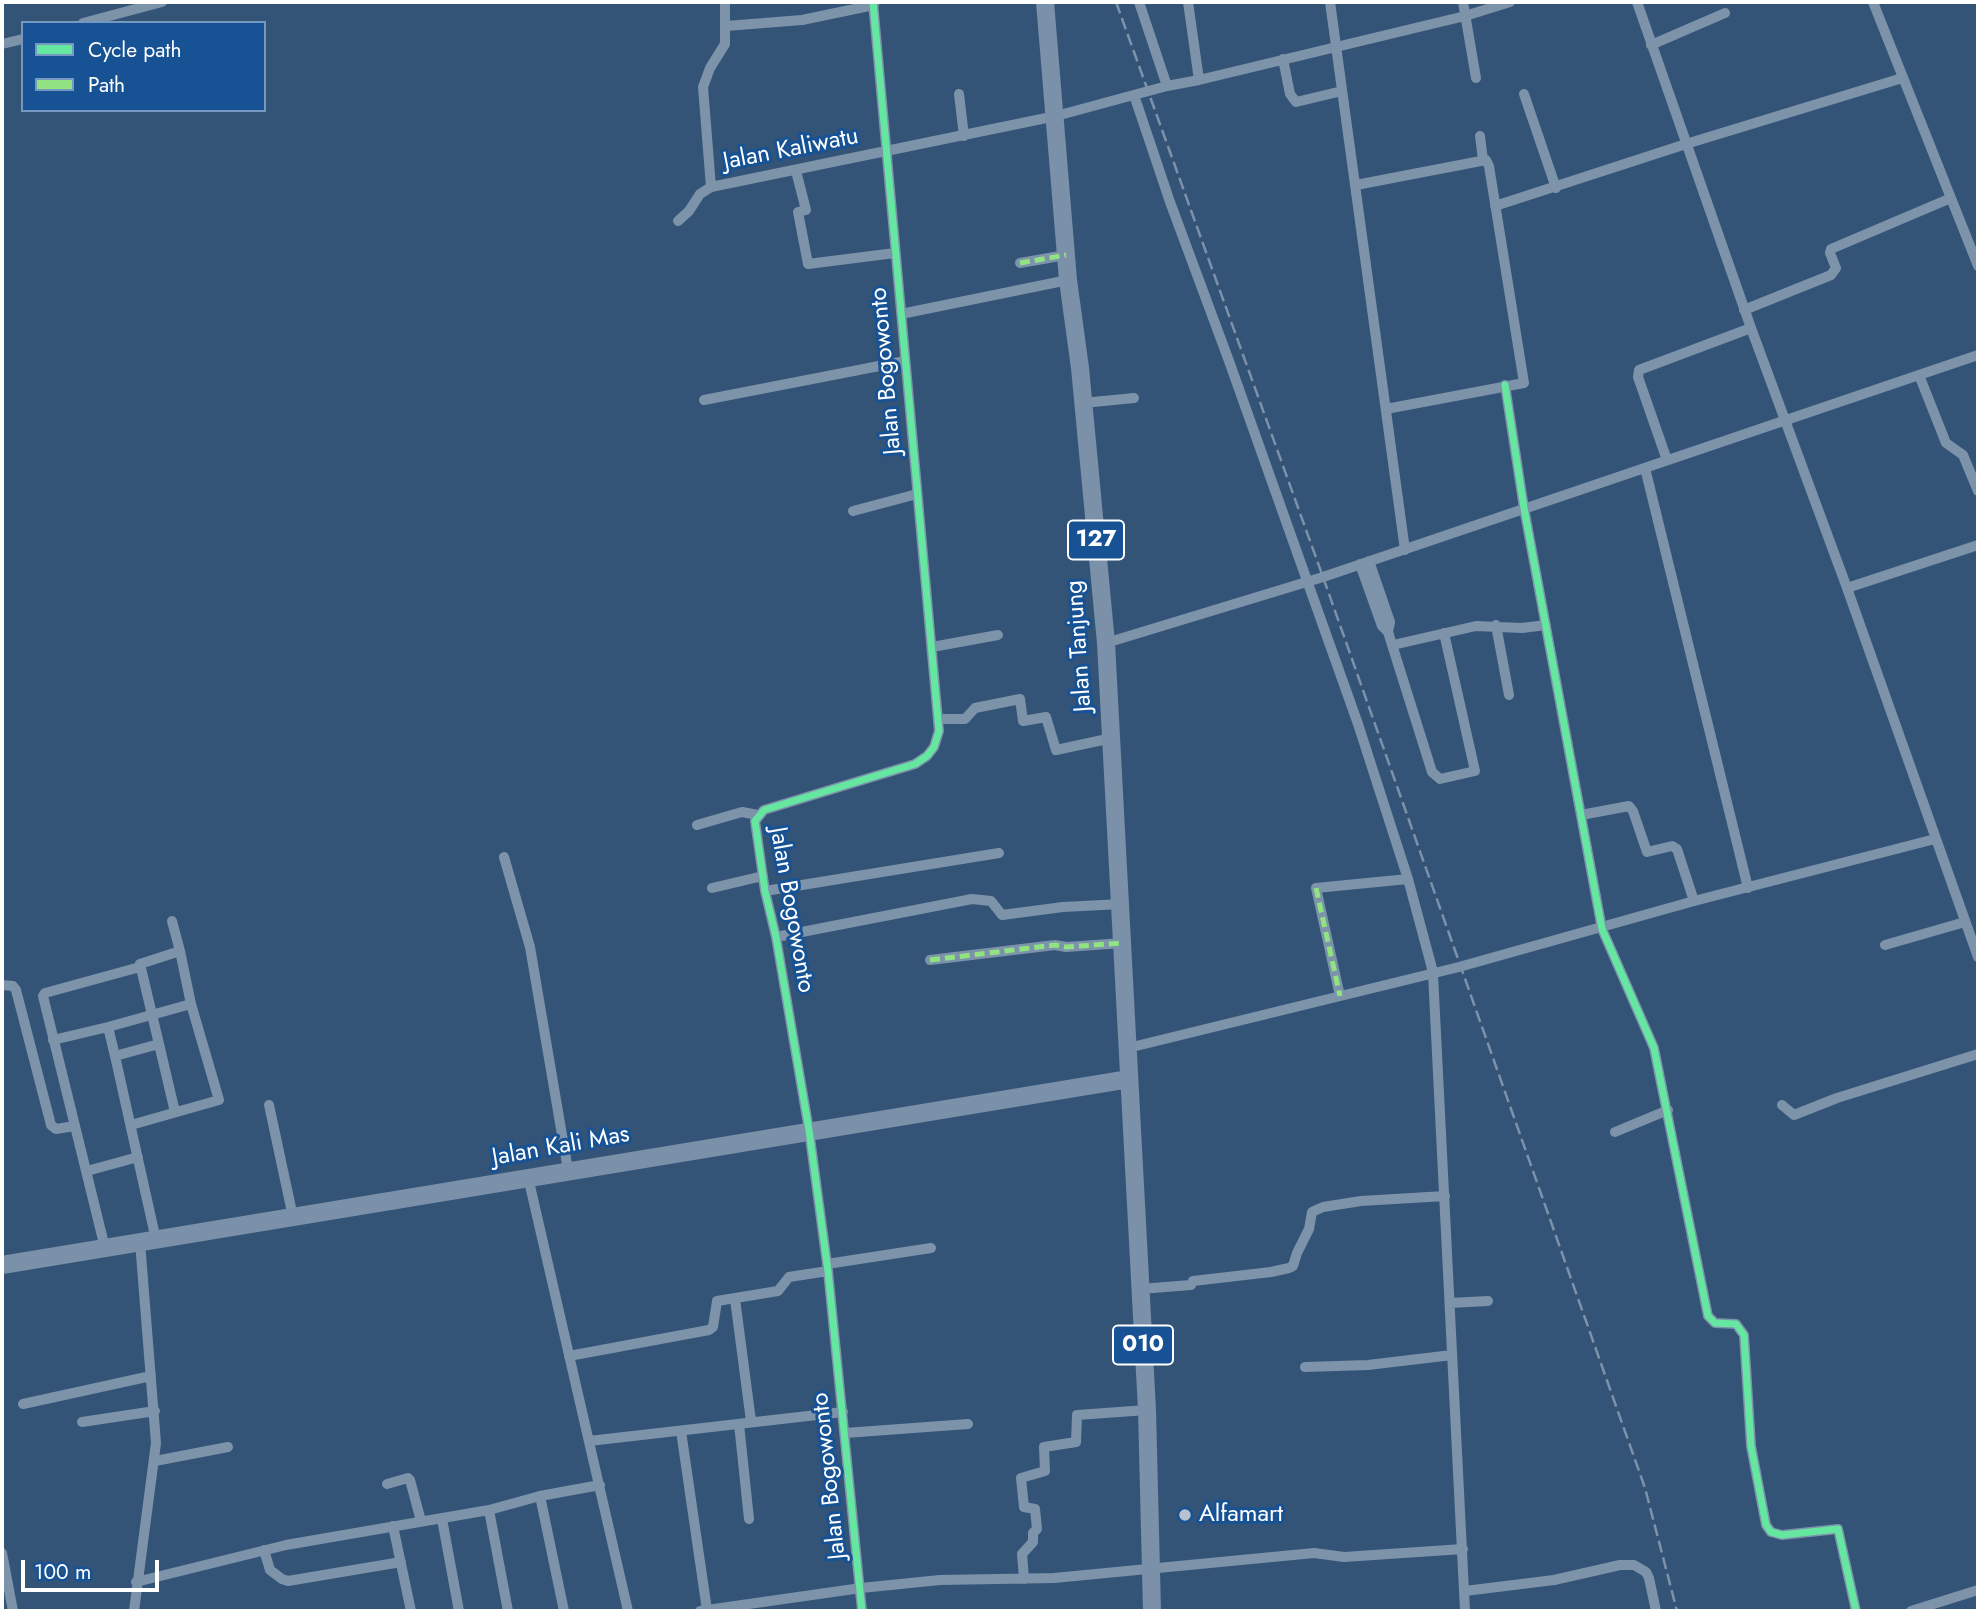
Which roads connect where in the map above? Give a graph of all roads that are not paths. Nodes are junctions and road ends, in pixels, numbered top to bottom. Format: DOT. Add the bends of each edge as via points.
graph roads {
  1 [pos="162,2"];
  2 [pos="725,2"];
  3 [pos="1045,2"];
  4 [pos="1139,2"];
  5 [pos="1188,2"];
  6 [pos="1330,2"];
  7 [pos="1463,2"];
  8 [pos="1510,2"];
  9 [pos="1637,2"];
  10 [pos="1873,2"];
  11 [pos="873,4"];
  12 [pos="1725,13"];
  13 [pos="1465,16"];
  14 [pos="91,21"];
  15 [pos="726,26"];
  16 [pos="21,39"];
  17 [pos="2,44"];
  18 [pos="1651,45"];
  19 [pos="1336,47"];
  20 [pos="1283,59"];
  21 [pos="1476,78"];
  22 [pos="1199,80"];
  23 [pos="1903,80"];
  24 [pos="1167,86"];
  25 [pos="1342,91"];
  26 [pos="959,94"];
  27 [pos="1524,94"];
  28 [pos="1134,95"];
  29 [pos="1056,116"];
  30 [pos="964,136"];
  31 [pos="1480,136"];
  32 [pos="1686,144"];
  33 [pos="886,153"];
  34 [pos="1483,160"];
  35 [pos="796,171"];
  36 [pos="1356,184"];
  37 [pos="711,187"];
  38 [pos="1556,188"];
  39 [pos="1951,198"];
  40 [pos="1495,206"];
  41 [pos="678,221"];
  42 [pos="895,253"];
  43 [pos="1066,255"];
  44 [pos="1020,263"];
  45 [pos="1978,266"];
  46 [pos="1068,280"];
  47 [pos="1745,310"];
  48 [pos="901,314"];
  49 [pos="1751,328"];
  50 [pos="1978,355"];
  51 [pos="905,361"];
  52 [pos="1919,375"];
  53 [pos="1505,385"];
  54 [pos="1134,398"];
  55 [pos="704,400"];
  56 [pos="1083,403"];
  57 [pos="1386,409"];
  58 [pos="1785,421"];
  59 [pos="1667,460"];
  60 [pos="1645,468"];
  61 [pos="1978,491"];
  62 [pos="917,494"];
  63 [pos="1524,508"];
  64 [pos="853,511"];
  65 [pos="1978,545"];
  66 [pos="1405,550"];
  67 [pos="1365,562"];
  68 [pos="1307,582"];
  69 [pos="1847,587"];
  70 [pos="1496,625"];
  71 [pos="1546,625"];
  72 [pos="1444,633"];
  73 [pos="998,635"];
  74 [pos="1106,643"];
  75 [pos="1393,645"];
  76 [pos="932,647"];
  77 [pos="1509,695"];
  78 [pos="939,719"];
  79 [pos="1112,738"];
  80 [pos="758,815"];
  81 [pos="1581,816"];
  82 [pos="697,825"];
  83 [pos="1936,839"];
  84 [pos="999,853"];
  85 [pos="505,857"];
  86 [pos="763,876"];
  87 [pos="1408,879"];
  88 [pos="712,888"];
  89 [pos="1748,888"];
  90 [pos="765,891"];
  91 [pos="1694,901"];
  92 [pos="1122,904"];
  93 [pos="172,921"];
  94 [pos="1965,922"];
  95 [pos="1602,929"];
  96 [pos="776,937"];
  97 [pos="1123,943"];
  98 [pos="1885,945"];
  99 [pos="1977,949"];
  100 [pos="180,951"];
  101 [pos="930,960"];
  102 [pos="140,967"];
  103 [pos="1433,973"];
  104 [pos="2,985"];
  105 [pos="1340,996"];
  106 [pos="191,1004"];
  107 [pos="152,1014"];
  108 [pos="108,1027"];
  109 [pos="53,1040"];
  110 [pos="159,1044"];
  111 [pos="1128,1048"];
  112 [pos="1978,1054"];
  113 [pos="116,1056"];
  114 [pos="1129,1079"];
  115 [pos="269,1105"];
  116 [pos="1782,1105"];
  117 [pos="1668,1110"];
  118 [pos="175,1112"];
  119 [pos="131,1125"];
  120 [pos="75,1126"];
  121 [pos="809,1130"];
  122 [pos="1615,1132"];
  123 [pos="138,1157"];
  124 [pos="568,1170"];
  125 [pos="87,1171"];
  126 [pos="528,1177"];
  127 [pos="1445,1196"];
  128 [pos="293,1217"];
  129 [pos="148,1241"];
  130 [pos="105,1248"];
  131 [pos="931,1248"];
  132 [pos="2,1265"];
  133 [pos="827,1268"];
  134 [pos="1140,1289"];
  135 [pos="735,1299"];
  136 [pos="1489,1301"];
  137 [pos="1450,1303"];
  138 [pos="1452,1355"];
  139 [pos="569,1356"];
  140 [pos="1305,1367"];
  141 [pos="151,1377"];
  142 [pos="23,1404"];
  143 [pos="1147,1410"];
  144 [pos="155,1411"];
  145 [pos="843,1412"];
  146 [pos="751,1421"];
  147 [pos="82,1422"];
  148 [pos="739,1424"];
  149 [pos="968,1424"];
  150 [pos="681,1431"];
  151 [pos="845,1433"];
  152 [pos="589,1441"];
  153 [pos="228,1447"];
  154 [pos="155,1461"];
  155 [pos="387,1484"];
  156 [pos="600,1485"];
  157 [pos="540,1496"];
  158 [pos="489,1510"];
  159 [pos="442,1519"];
  160 [pos="749,1519"];
  161 [pos="421,1521"];
  162 [pos="393,1526"];
  163 [pos="1463,1549"];
  164 [pos="264,1550"];
  165 [pos="2,1553"];
  166 [pos="401,1562"];
  167 [pos="1150,1571"];
  168 [pos="1024,1578"];
  169 [pos="136,1582"];
  170 [pos="861,1588"];
  171 [pos="1978,1590"];
  172 [pos="1465,1591"];
  173 [pos="734,1609"];
  174 [pos="13,1611"];
  175 [pos="134,1611"];
  176 [pos="411,1611"];
  177 [pos="459,1611"];
  178 [pos="508,1611"];
  179 [pos="564,1611"];
  180 [pos="628,1611"];
  181 [pos="703,1611"];
  182 [pos="862,1611"];
  183 [pos="1153,1611"];
  184 [pos="1465,1611"];
  185 [pos="1656,1611"];
  186 [pos="1856,1611"];
  187 [pos="1911,1611"];
  1 -- 14 [label="street"];
  2 -- 15 [label="street"];
  3 -- 29 [label="main road, Jalan Tanjung / 127"];
  4 -- 24 [label="street"];
  5 -- 22 [label="street"];
  6 -- 19 [label="street"];
  7 -- 13 [label="street"];
  8 -- 13 [label="street"];
  9 -- 18 [label="street"];
  10 -- 23 [label="street"];
  11 -- 15 [label="street" via="802,20"];
  11 -- 33 [label="street, Jalan Bogowonto"];
  12 -- 18 [label="street"];
  13 -- 19 [label="street"];
  13 -- 21 [label="street"];
  15 -- 37 [label="street" via="725,44 704,87"];
  16 -- 17 [label="street"];
  18 -- 32 [label="street"];
  19 -- 20 [label="street"];
  19 -- 25 [label="street"];
  20 -- 22 [label="street"];
  20 -- 25 [label="street" via="1296,102"];
  22 -- 24 [label="street"];
  23 -- 32 [label="street"];
  23 -- 39 [label="street"];
  24 -- 28 [label="street"];
  25 -- 36 [label="street"];
  26 -- 30 [label="street"];
  27 -- 38 [label="street"];
  28 -- 29 [label="street"];
  28 -- 68 [label="street"];
  29 -- 30 [label="street"];
  29 -- 43 [label="main road, Jalan Tanjung / 127"];
  30 -- 33 [label="street"];
  31 -- 34 [label="street"];
  32 -- 38 [label="street"];
  32 -- 47 [label="street"];
  33 -- 35 [label="street, Jalan Kaliwatu"];
  33 -- 42 [label="street, Jalan Bogowonto"];
  34 -- 36 [label="street"];
  34 -- 40 [label="street" via="1489,166"];
  35 -- 37 [label="street, Jalan Kaliwatu"];
  35 -- 42 [label="street" via="806,210 798,212 808,264"];
  36 -- 57 [label="street"];
  37 -- 41 [label="street, Jalan Kaliwatu"];
  38 -- 40 [label="street"];
  39 -- 45 [label="street"];
  39 -- 47 [label="street" via="1834,248 1830,253 1836,270 1830,275"];
  40 -- 53 [label="street" via="1524,383"];
  42 -- 48 [label="street, Jalan Bogowonto"];
  43 -- 44 [label="street"];
  43 -- 46 [label="main road, Jalan Tanjung / 127"];
  46 -- 48 [label="street"];
  46 -- 56 [label="main road, Jalan Tanjung / 127"];
  47 -- 49 [label="street"];
  48 -- 51 [label="street, Jalan Bogowonto"];
  49 -- 58 [label="street"];
  49 -- 59 [label="street" via="1639,370"];
  50 -- 52 [label="street"];
  51 -- 55 [label="street"];
  51 -- 62 [label="street, Jalan Bogowonto"];
  52 -- 58 [label="street"];
  52 -- 61 [label="street" via="1945,443 1963,455"];
  53 -- 57 [label="street"];
  53 -- 63 [label="street"];
  54 -- 56 [label="street"];
  56 -- 74 [label="main road, Jalan Tanjung / 127"];
  57 -- 66 [label="street"];
  58 -- 59 [label="street"];
  58 -- 69 [label="street"];
  59 -- 60 [label="street"];
  60 -- 63 [label="street"];
  60 -- 89 [label="street"];
  62 -- 64 [label="street"];
  62 -- 76 [label="street, Jalan Bogowonto"];
  63 -- 66 [label="street"];
  63 -- 71 [label="street"];
  65 -- 69 [label="street"];
  66 -- 67 [label="street"];
  67 -- 68 [label="street"];
  67 -- 75 [label="street" via="1382,626"];
  68 -- 74 [label="street"];
  68 -- 87 [label="street"];
  69 -- 83 [label="street"];
  70 -- 71 [label="street"];
  70 -- 72 [label="street"];
  70 -- 77 [label="street"];
  71 -- 81 [label="street"];
  72 -- 75 [label="street"];
  72 -- 75 [label="street" via="1473,773 1440,779 1432,772"];
  73 -- 76 [label="street"];
  74 -- 79 [label="main road, Jalan Tanjung / 127"];
  76 -- 78 [label="street, Jalan Bogowonto"];
  78 -- 79 [label="street" via="965,719 975,708 1020,699 1023,721 1046,718 1056,750"];
  78 -- 80 [label="street, Jalan Bogowonto" via="934,747 915,764"];
  79 -- 92 [label="main road, Jalan Tanjung / 127"];
  80 -- 82 [label="street" via="742,812"];
  80 -- 86 [label="street, Jalan Bogowonto"];
  81 -- 91 [label="street" via="1629,806 1647,852 1677,849"];
  81 -- 95 [label="street"];
  83 -- 89 [label="street"];
  83 -- 94 [label="street"];
  84 -- 90 [label="street"];
  85 -- 124 [label="street" via="530,947"];
  86 -- 88 [label="street"];
  86 -- 90 [label="street, Jalan Bogowonto"];
  87 -- 103 [label="street"];
  87 -- 105 [label="street" via="1316,888"];
  89 -- 91 [label="street"];
  90 -- 96 [label="street, Jalan Bogowonto"];
  91 -- 95 [label="street"];
  92 -- 96 [label="street" via="1002,915 991,901 972,899"];
  92 -- 97 [label="main road, Jalan Tanjung / 127"];
  93 -- 100 [label="street"];
  94 -- 98 [label="street"];
  94 -- 99 [label="street"];
  95 -- 103 [label="street"];
  95 -- 117 [label="street" via="1650,1037"];
  96 -- 121 [label="street, Jalan Bogowonto"];
  97 -- 101 [label="street" via="1055,945"];
  97 -- 111 [label="main road, Jalan Tanjung / 127"];
  100 -- 102 [label="street" via="142,962"];
  100 -- 106 [label="street"];
  102 -- 107 [label="street"];
  102 -- 109 [label="street" via="45,993"];
  103 -- 105 [label="street"];
  103 -- 127 [label="street"];
  104 -- 120 [label="street" via="15,987 51,1125 56,1129"];
  105 -- 111 [label="street"];
  106 -- 107 [label="street"];
  106 -- 118 [label="street" via="219,1100"];
  107 -- 108 [label="street"];
  107 -- 110 [label="street"];
  108 -- 109 [label="street"];
  108 -- 113 [label="street"];
  109 -- 120 [label="street"];
  110 -- 113 [label="street"];
  110 -- 118 [label="street"];
  111 -- 114 [label="main road, Jalan Tanjung / 127"];
  112 -- 116 [label="street" via="1794,1115"];
  113 -- 119 [label="street"];
  114 -- 121 [label="main road, Jalan Kali Mas"];
  114 -- 134 [label="main road, 010"];
  115 -- 128 [label="street"];
  117 -- 122 [label="street"];
  117 -- 186 [label="street" via="1708,1317 1716,1323 1736,1324 1744,1335 1751,1446 1766,1525 1782,1535 1838,1529"];
  118 -- 119 [label="street"];
  119 -- 123 [label="street"];
  120 -- 125 [label="street"];
  121 -- 124 [label="main road, Jalan Kali Mas"];
  121 -- 133 [label="street, Jalan Bogowonto"];
  123 -- 125 [label="street"];
  123 -- 129 [label="street"];
  124 -- 126 [label="main road, Jalan Kali Mas"];
  125 -- 130 [label="street"];
  126 -- 128 [label="main road, Jalan Kali Mas"];
  126 -- 139 [label="street"];
  127 -- 134 [label="street" via="1323,1207 1312,1212 1309,1229 1289,1268"];
  127 -- 137 [label="street"];
  128 -- 129 [label="main road, Jalan Kali Mas"];
  129 -- 130 [label="main road, Jalan Kali Mas"];
  129 -- 141 [label="street"];
  130 -- 132 [label="main road, Jalan Kali Mas"];
  131 -- 133 [label="street"];
  133 -- 135 [label="street" via="789,1277 778,1291"];
  133 -- 145 [label="street, Jalan Bogowonto"];
  134 -- 143 [label="main road, 010"];
  135 -- 139 [label="street" via="717,1301 709,1330"];
  135 -- 146 [label="street"];
  136 -- 137 [label="street"];
  137 -- 138 [label="street"];
  138 -- 140 [label="street"];
  138 -- 163 [label="street"];
  139 -- 152 [label="street"];
  141 -- 142 [label="street"];
  141 -- 144 [label="street"];
  143 -- 167 [label="main road, 010"];
  143 -- 168 [label="street" via="1077,1415 1076,1442 1044,1447 1045,1471 1022,1477 1024,1507 1035,1509 1037,1529 1022,1554"];
  144 -- 147 [label="street"];
  144 -- 154 [label="street"];
  145 -- 146 [label="street"];
  145 -- 151 [label="street, Jalan Bogowonto"];
  146 -- 148 [label="street"];
  148 -- 150 [label="street"];
  148 -- 160 [label="street"];
  149 -- 151 [label="street"];
  150 -- 152 [label="street"];
  150 -- 181 [label="street"];
  151 -- 170 [label="street, Jalan Bogowonto"];
  152 -- 156 [label="street"];
  153 -- 154 [label="street"];
  154 -- 169 [label="street"];
  155 -- 161 [label="street" via="410,1480"];
  156 -- 157 [label="street"];
  156 -- 180 [label="street"];
  157 -- 158 [label="street"];
  157 -- 179 [label="street"];
  158 -- 159 [label="street"];
  158 -- 178 [label="street"];
  159 -- 161 [label="street"];
  159 -- 177 [label="street"];
  161 -- 162 [label="street"];
  162 -- 164 [label="street"];
  162 -- 166 [label="street"];
  163 -- 167 [label="street" via="1356,1557 1314,1553"];
  163 -- 172 [label="street"];
  164 -- 166 [label="street" via="271,1570 288,1581"];
  164 -- 169 [label="street"];
  165 -- 174 [label="street"];
  166 -- 176 [label="street"];
  167 -- 168 [label="street"];
  167 -- 183 [label="main road, 010"];
  168 -- 170 [label="street"];
  169 -- 175 [label="street"];
  170 -- 173 [label="street"];
  170 -- 182 [label="street, Jalan Bogowonto"];
  171 -- 187 [label="street"];
  172 -- 184 [label="street"];
  172 -- 185 [label="street" via="1634,1565 1649,1578"];
  173 -- 181 [label="street"];
}
